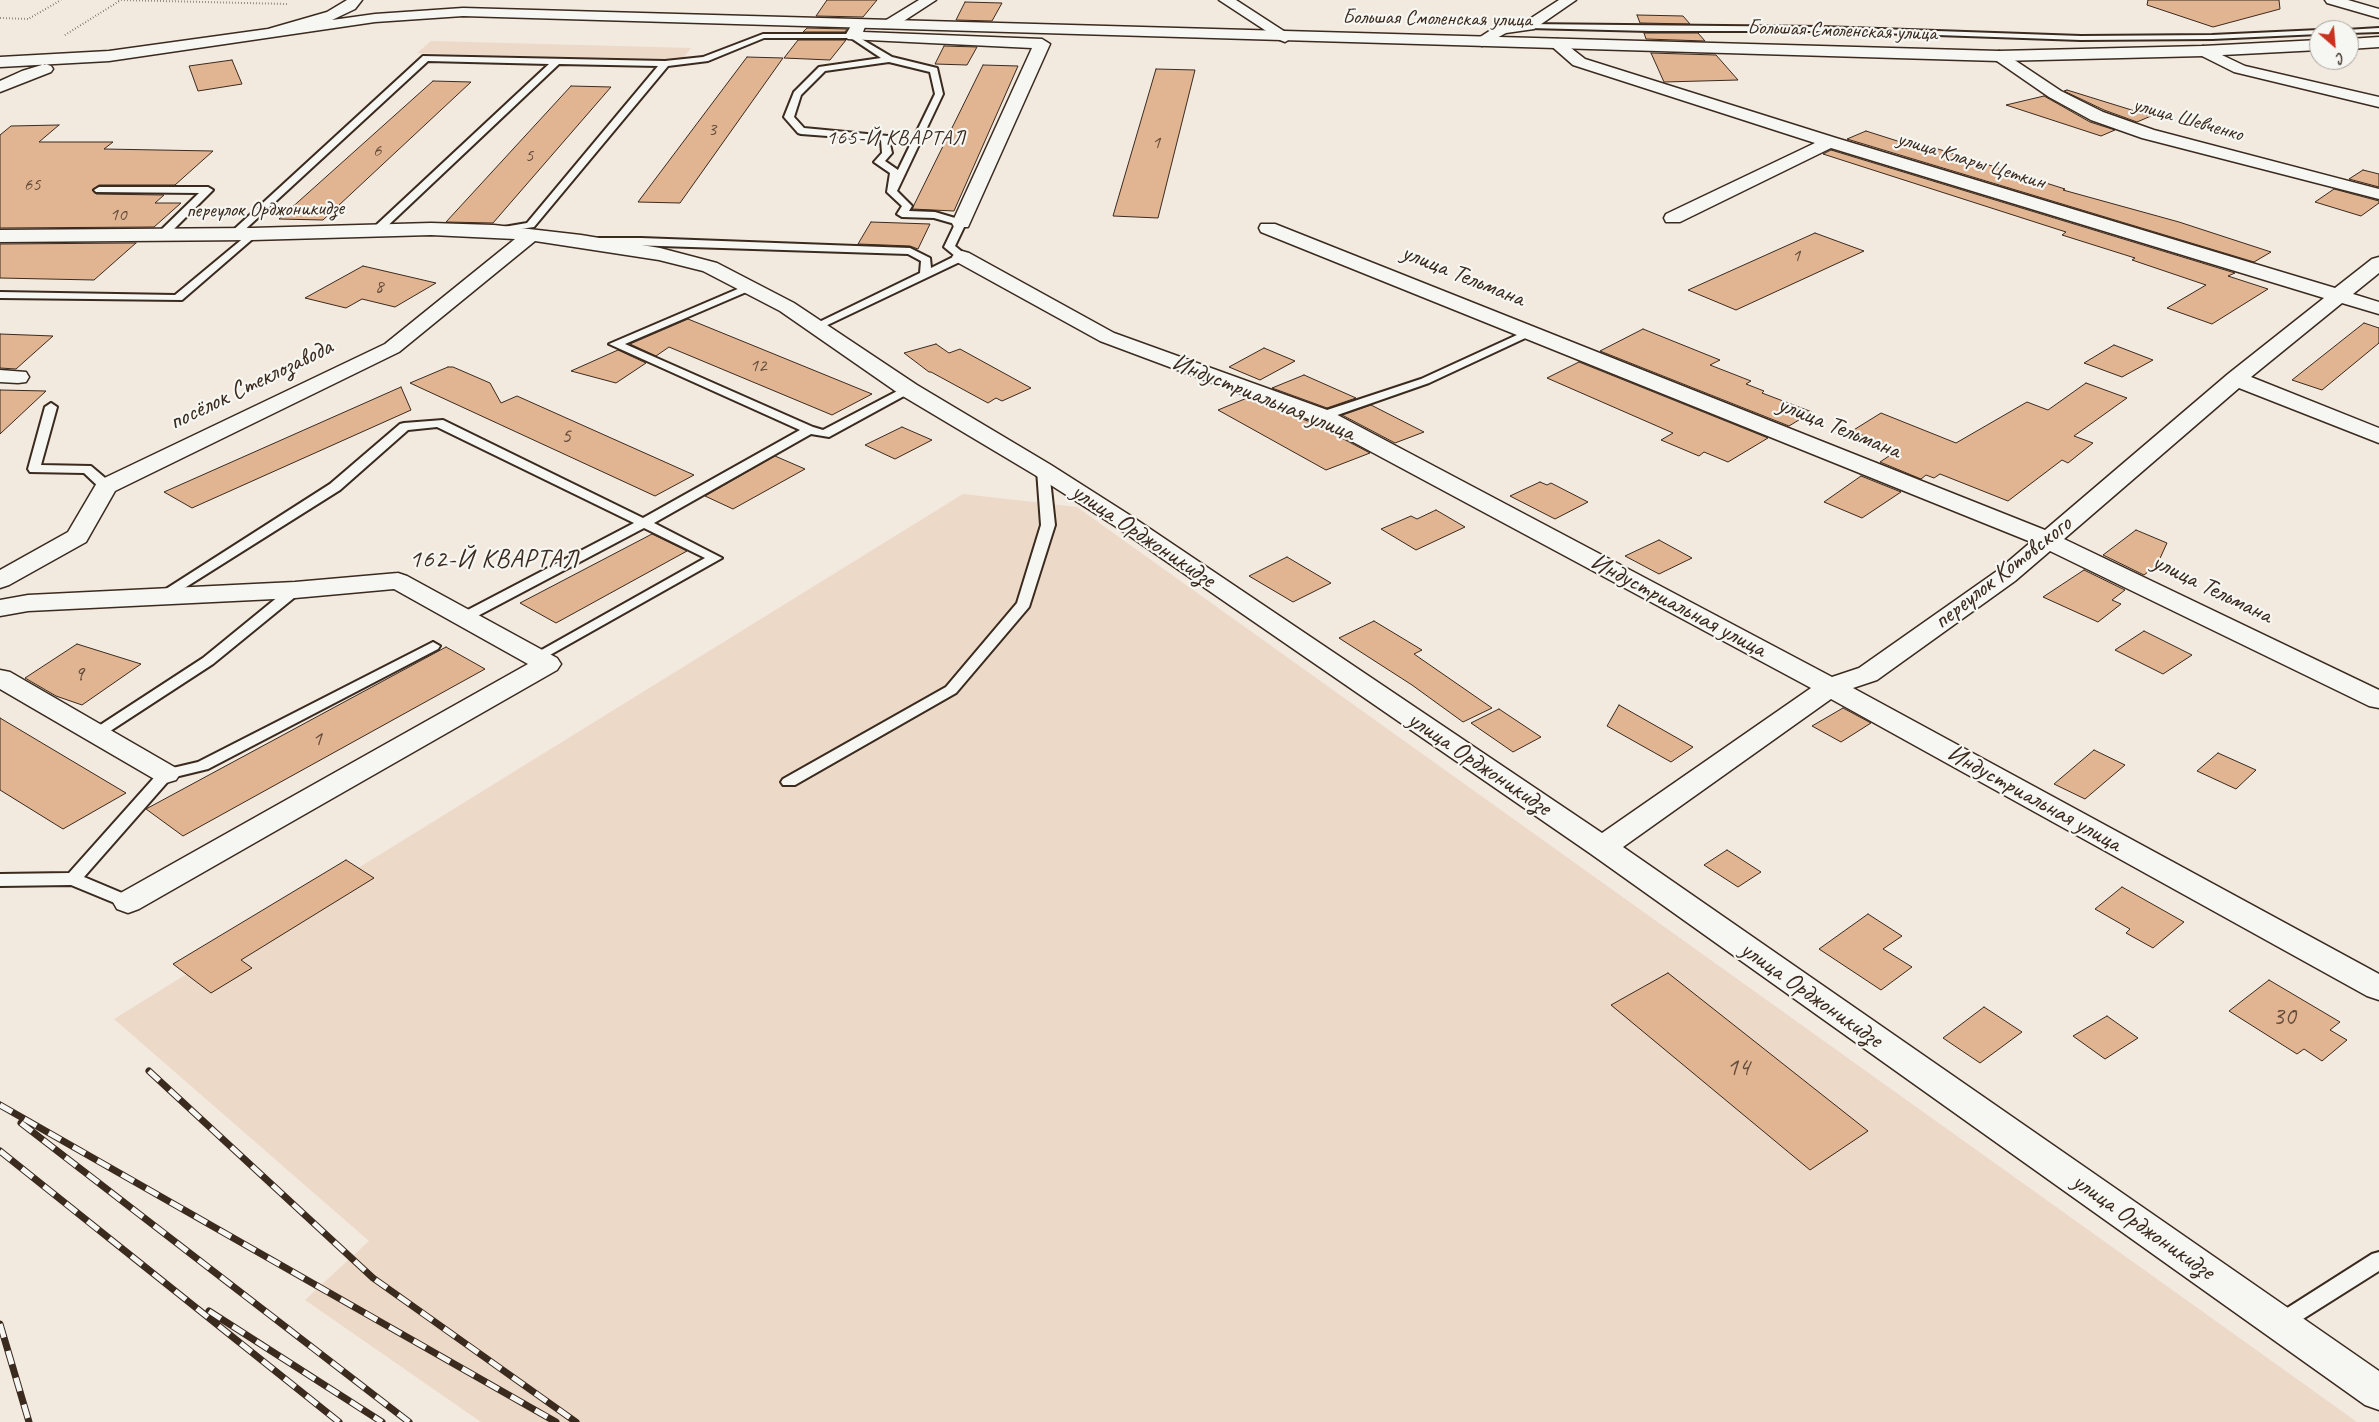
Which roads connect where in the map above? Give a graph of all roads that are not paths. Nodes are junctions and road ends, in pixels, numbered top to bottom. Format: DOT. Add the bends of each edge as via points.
graph roads {
  1 [pos="355,0"];
  2 [pos="929,0"];
  3 [pos="1226,0"];
  4 [pos="1568,0"];
  5 [pos="2332,0"];
  6 [pos="400,3"];
  7 [pos="463,12"];
  8 [pos="2379,14"];
  9 [pos="888,25"];
  10 [pos="1529,26"];
  11 [pos="856,30"];
  12 [pos="2379,30"];
  13 [pos="2359,31"];
  14 [pos="2309,32"];
  15 [pos="269,33"];
  16 [pos="1285,37"];
  17 [pos="1482,41"];
  18 [pos="2379,42"];
  19 [pos="2359,43"];
  20 [pos="1557,44"];
  21 [pos="2309,46"];
  22 [pos="2203,51"];
  23 [pos="109,56"];
  24 [pos="1999,56"];
  25 [pos="889,59"];
  26 [pos="0,62"];
  27 [pos="556,62"];
  28 [pos="665,64"];
  29 [pos="0,87"];
  30 [pos="2379,102"];
  31 [pos="1830,142"];
  32 [pos="99,190"];
  33 [pos="892,192"];
  34 [pos="2379,194"];
  35 [pos="1673,218"];
  36 [pos="960,223"];
  37 [pos="1268,228"];
  38 [pos="376,231"];
  39 [pos="494,231"];
  40 [pos="163,234"];
  41 [pos="243,234"];
  42 [pos="0,236"];
  43 [pos="530,236"];
  44 [pos="581,241"];
  45 [pos="962,257"];
  46 [pos="2379,262"];
  47 [pos="925,275"];
  48 [pos="747,288"];
  49 [pos="0,294"];
  50 [pos="2340,295"];
  51 [pos="2379,308"];
  52 [pos="817,327"];
  53 [pos="1530,332"];
  54 [pos="2236,379"];
  55 [pos="909,390"];
  56 [pos="51,407"];
  57 [pos="1322,416"];
  58 [pos="809,430"];
  59 [pos="2379,436"];
  60 [pos="1043,470"];
  61 [pos="106,486"];
  62 [pos="644,522"];
  63 [pos="2048,540"];
  64 [pos="0,580"];
  65 [pos="295,590"];
  66 [pos="162,596"];
  67 [pos="0,608"];
  68 [pos="465,617"];
  69 [pos="433,646"];
  70 [pos="536,657"];
  71 [pos="0,678"];
  72 [pos="1830,687"];
  73 [pos="2379,700"];
  74 [pos="96,734"];
  75 [pos="166,774"];
  76 [pos="789,782"];
  77 [pos="1602,848"];
  78 [pos="73,879"];
  79 [pos="0,880"];
  80 [pos="128,902"];
  81 [pos="2379,988"];
  82 [pos="2379,1260"];
  83 [pos="2280,1323"];
  84 [pos="2379,1393"];
  1 -- 15 [label="street" via="332,15"];
  2 -- 9 [label="street"];
  3 -- 16 [label="street"];
  4 -- 10 [label="street"];
  5 -- 8 [label="street"];
  6 -- 7 [label="street, Большая Смоленская улица"];
  7 -- 11 [label="street, Большая Смоленская улица"];
  7 -- 15 [label="street, Большая Смоленская улица" via="375,18"];
  9 -- 11 [label="street, Большая Смоленская улица"];
  9 -- 16 [label="street, Большая Смоленская улица"];
  10 -- 14 [label="lane" via="1649,30 1822,29 2081,38"];
  10 -- 17 [label="street" via="1502,29"];
  11 -- 25 [label="lane"];
  11 -- 28 [label="lane" via="763,36 705,59"];
  11 -- 36 [label="street" via="1042,44"];
  12 -- 13 [label="lane"];
  15 -- 23 [label="street"];
  16 -- 17 [label="street, Большая Смоленская улица"];
  17 -- 20 [label="street, Большая Смоленская улица"];
  18 -- 19 [label="street"];
  20 -- 24 [label="street, Большая Смоленская улица"];
  20 -- 31 [label="street, улица Клары Цеткин" via="1580,62"];
  21 -- 22 [label="street, Большая Смоленская улица"];
  22 -- 24 [label="street, Большая Смоленская улица"];
  22 -- 30 [label="street" via="2240,69"];
  23 -- 26 [label="street"];
  23 -- 29 [label="street" via="53,66"];
  24 -- 34 [label="street, улица Шевченко" via="2055,94 2097,116 2148,134"];
  25 -- 33 [label="lane" via="934,70 939,94"];
  25 -- 33 [label="lane" via="822,69 797,94 789,117 801,131 885,138 887,153 878,162 895,172"];
  27 -- 28 [label="lane"];
  27 -- 38 [label="lane"];
  27 -- 41 [label="lane" via="426,58"];
  28 -- 39 [label="lane" via="530,225"];
  31 -- 35 [label="street"];
  31 -- 50 [label="street, улица Клары Цеткин"];
  32 -- 40 [label="lane" via="208,190"];
  33 -- 36 [label="lane" via="907,206 902,214 935,215"];
  36 -- 45 [label="lane" via="949,247"];
  37 -- 53 [label="street, улица Тельмана"];
  38 -- 39 [label="street, переулок Орджоникидзе"];
  38 -- 41 [label="street, переулок Орджоникидзе"];
  39 -- 43 [label="street, переулок Орджоникидзе"];
  40 -- 41 [label="street, переулок Орджоникидзе"];
  40 -- 42 [label="street, переулок Орджоникидзе"];
  41 -- 49 [label="lane" via="178,298"];
  43 -- 44 [label="street, улица Орджоникидзе"];
  43 -- 61 [label="street, посёлок Стеклозавода" via="392,348"];
  44 -- 47 [label="lane" via="641,240 910,251 926,260"];
  44 -- 48 [label="street, улица Орджоникидзе" via="660,254 710,267"];
  45 -- 47 [label="lane"];
  45 -- 57 [label="street, Индустриальная улица" via="1107,337"];
  46 -- 50 [label="street, переулок Котовского"];
  47 -- 52 [label="lane"];
  48 -- 52 [label="street, улица Орджоникидзе" via="787,307"];
  48 -- 58 [label="lane" via="615,344"];
  50 -- 51 [label="street, улица Клары Цеткин"];
  50 -- 54 [label="street, переулок Котовского"];
  52 -- 55 [label="street, улица Орджоникидзе"];
  53 -- 57 [label="lane" via="1425,381"];
  53 -- 63 [label="street, улица Тельмана"];
  54 -- 59 [label="street"];
  54 -- 63 [label="street, переулок Котовского"];
  55 -- 58 [label="lane" via="826,434"];
  55 -- 60 [label="street, улица Орджоникидзе"];
  56 -- 61 [label="lane" via="34,469 87,469"];
  57 -- 72 [label="street, Индустриальная улица"];
  58 -- 62 [label="lane"];
  60 -- 76 [label="lane" via="1048,525 1024,604 951,690"];
  60 -- 77 [label="street, улица Орджоникидзе" via="1123,521"];
  61 -- 64 [label="street" via="78,537"];
  62 -- 66 [label="lane" via="439,423 404,428 335,487"];
  62 -- 68 [label="lane"];
  62 -- 70 [label="lane" via="714,558"];
  63 -- 72 [label="street, переулок Котовского" via="2006,576 1868,674"];
  63 -- 73 [label="street, улица Тельмана"];
  65 -- 66 [label="street"];
  65 -- 68 [label="street" via="398,581"];
  65 -- 74 [label="lane" via="208,661"];
  66 -- 67 [label="street" via="28,603"];
  68 -- 70 [label="street"];
  69 -- 75 [label="lane" via="203,766"];
  70 -- 80 [label="street" via="548,664"];
  71 -- 74 [label="street"];
  72 -- 77 [label="street, переулок Котовского"];
  72 -- 81 [label="street, Индустриальная улица"];
  74 -- 75 [label="street"];
  75 -- 78 [label="lane"];
  77 -- 83 [label="street, улица Орджоникидзе"];
  78 -- 79 [label="lane"];
  78 -- 80 [label="lane"];
  82 -- 83 [label="lane"];
  83 -- 84 [label="street, улица Орджоникидзе"];
}
